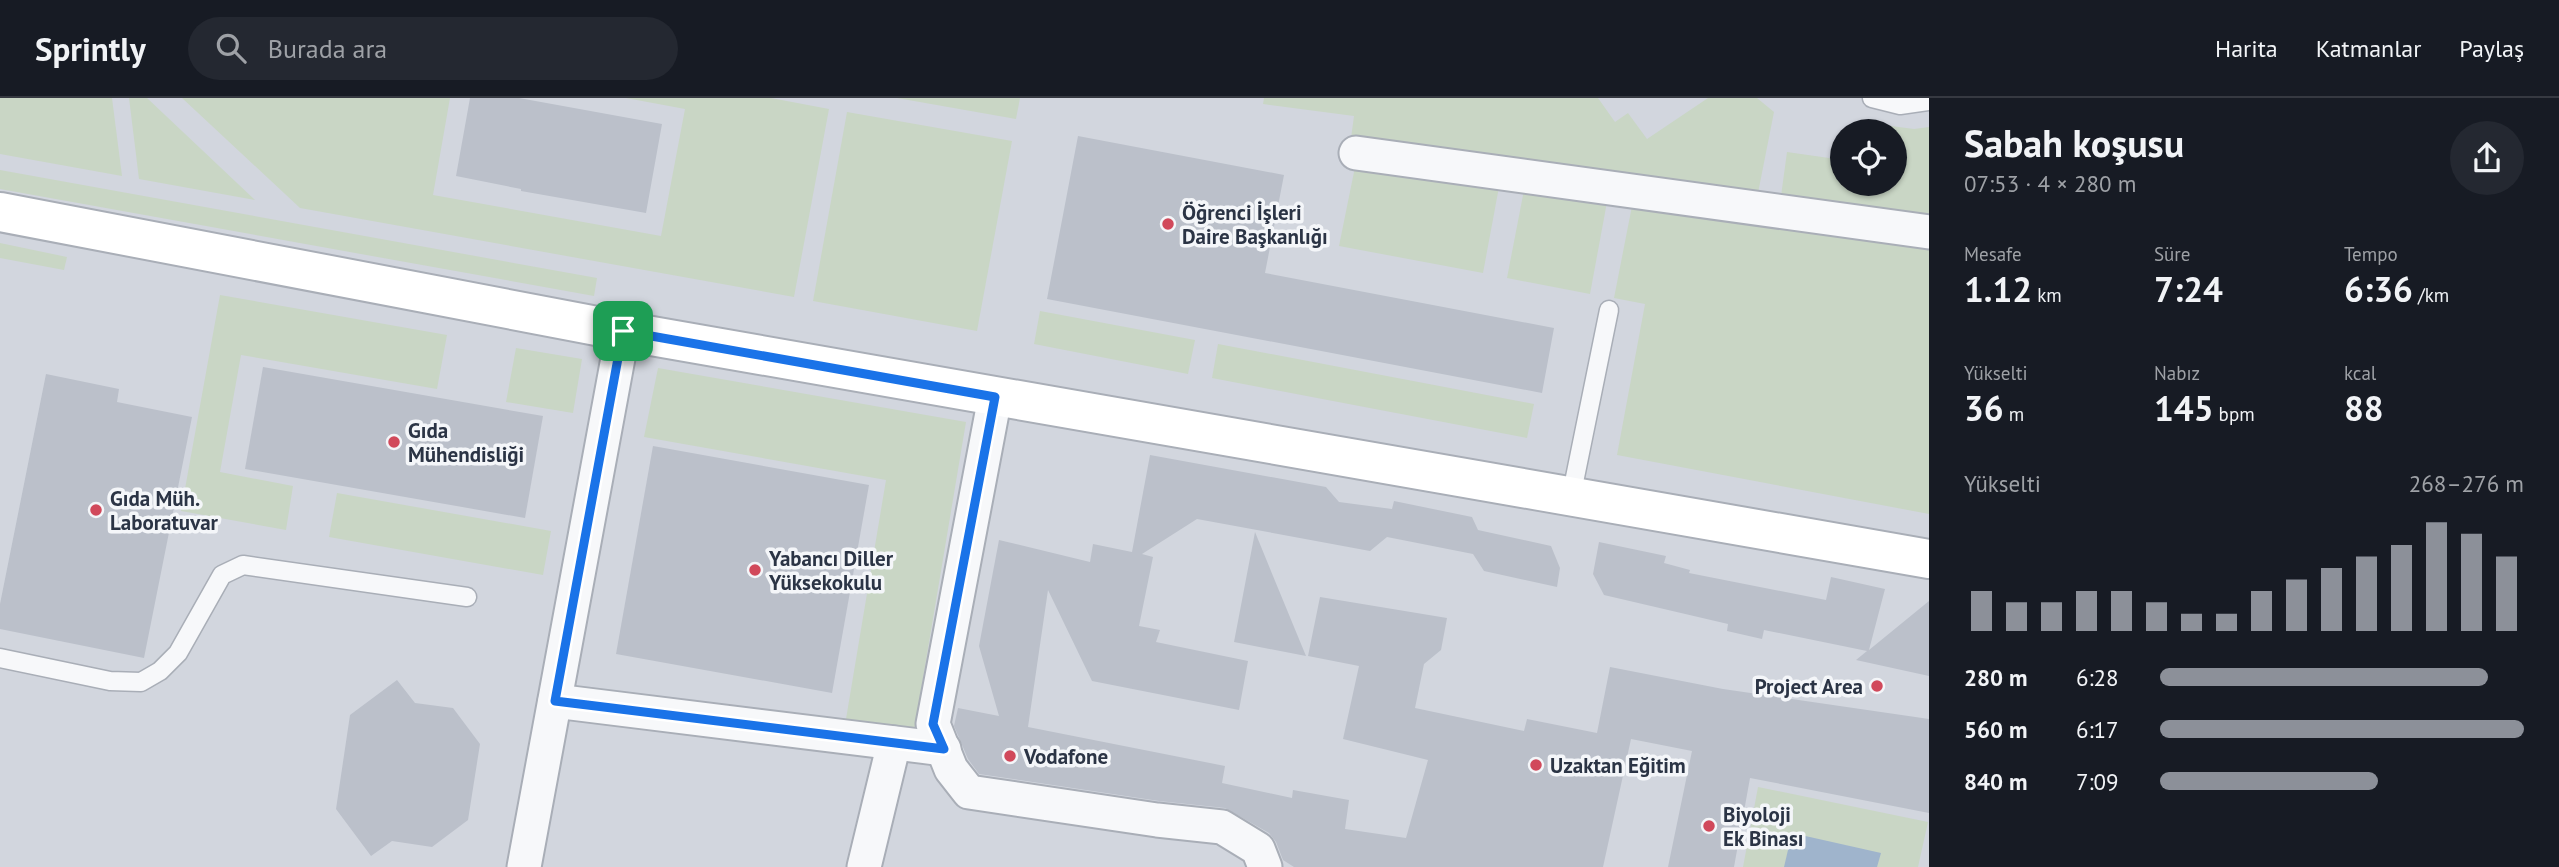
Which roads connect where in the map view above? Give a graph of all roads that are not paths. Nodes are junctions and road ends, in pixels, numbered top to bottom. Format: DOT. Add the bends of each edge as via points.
graph roads {
  1 [pos="1872,98"];
  2 [pos="1929,101"];
  3 [pos="1356,153"];
  4 [pos="0,212"];
  5 [pos="1929,232"];
  6 [pos="1609,310"];
  7 [pos="623,331"];
  8 [pos="995,397"];
  9 [pos="1572,497"];
  10 [pos="1929,559"];
  11 [pos="467,597"];
  12 [pos="0,658"];
  13 [pos="555,701"];
  14 [pos="894,743"];
  15 [pos="944,749"];
  16 [pos="524,867"];
  17 [pos="864,867"];
  18 [pos="1265,867"];
  1 -- 2 [label="lane" via="1900,106"];
  3 -- 5 [label="street"];
  4 -- 7 [label="street"];
  6 -- 9 [label="lane"];
  7 -- 8 [label="street"];
  7 -- 13 [label="street"];
  8 -- 9 [label="street"];
  8 -- 15 [label="street" via="933,724"];
  9 -- 10 [label="street"];
  11 -- 12 [label="lane" via="243,565 222,575 178,653 141,682 110,681"];
  13 -- 14 [label="street"];
  13 -- 16 [label="street"];
  14 -- 15 [label="street"];
  14 -- 17 [label="street"];
  15 -- 18 [label="street" via="951,769 969,792 1222,827 1258,849"];
}
